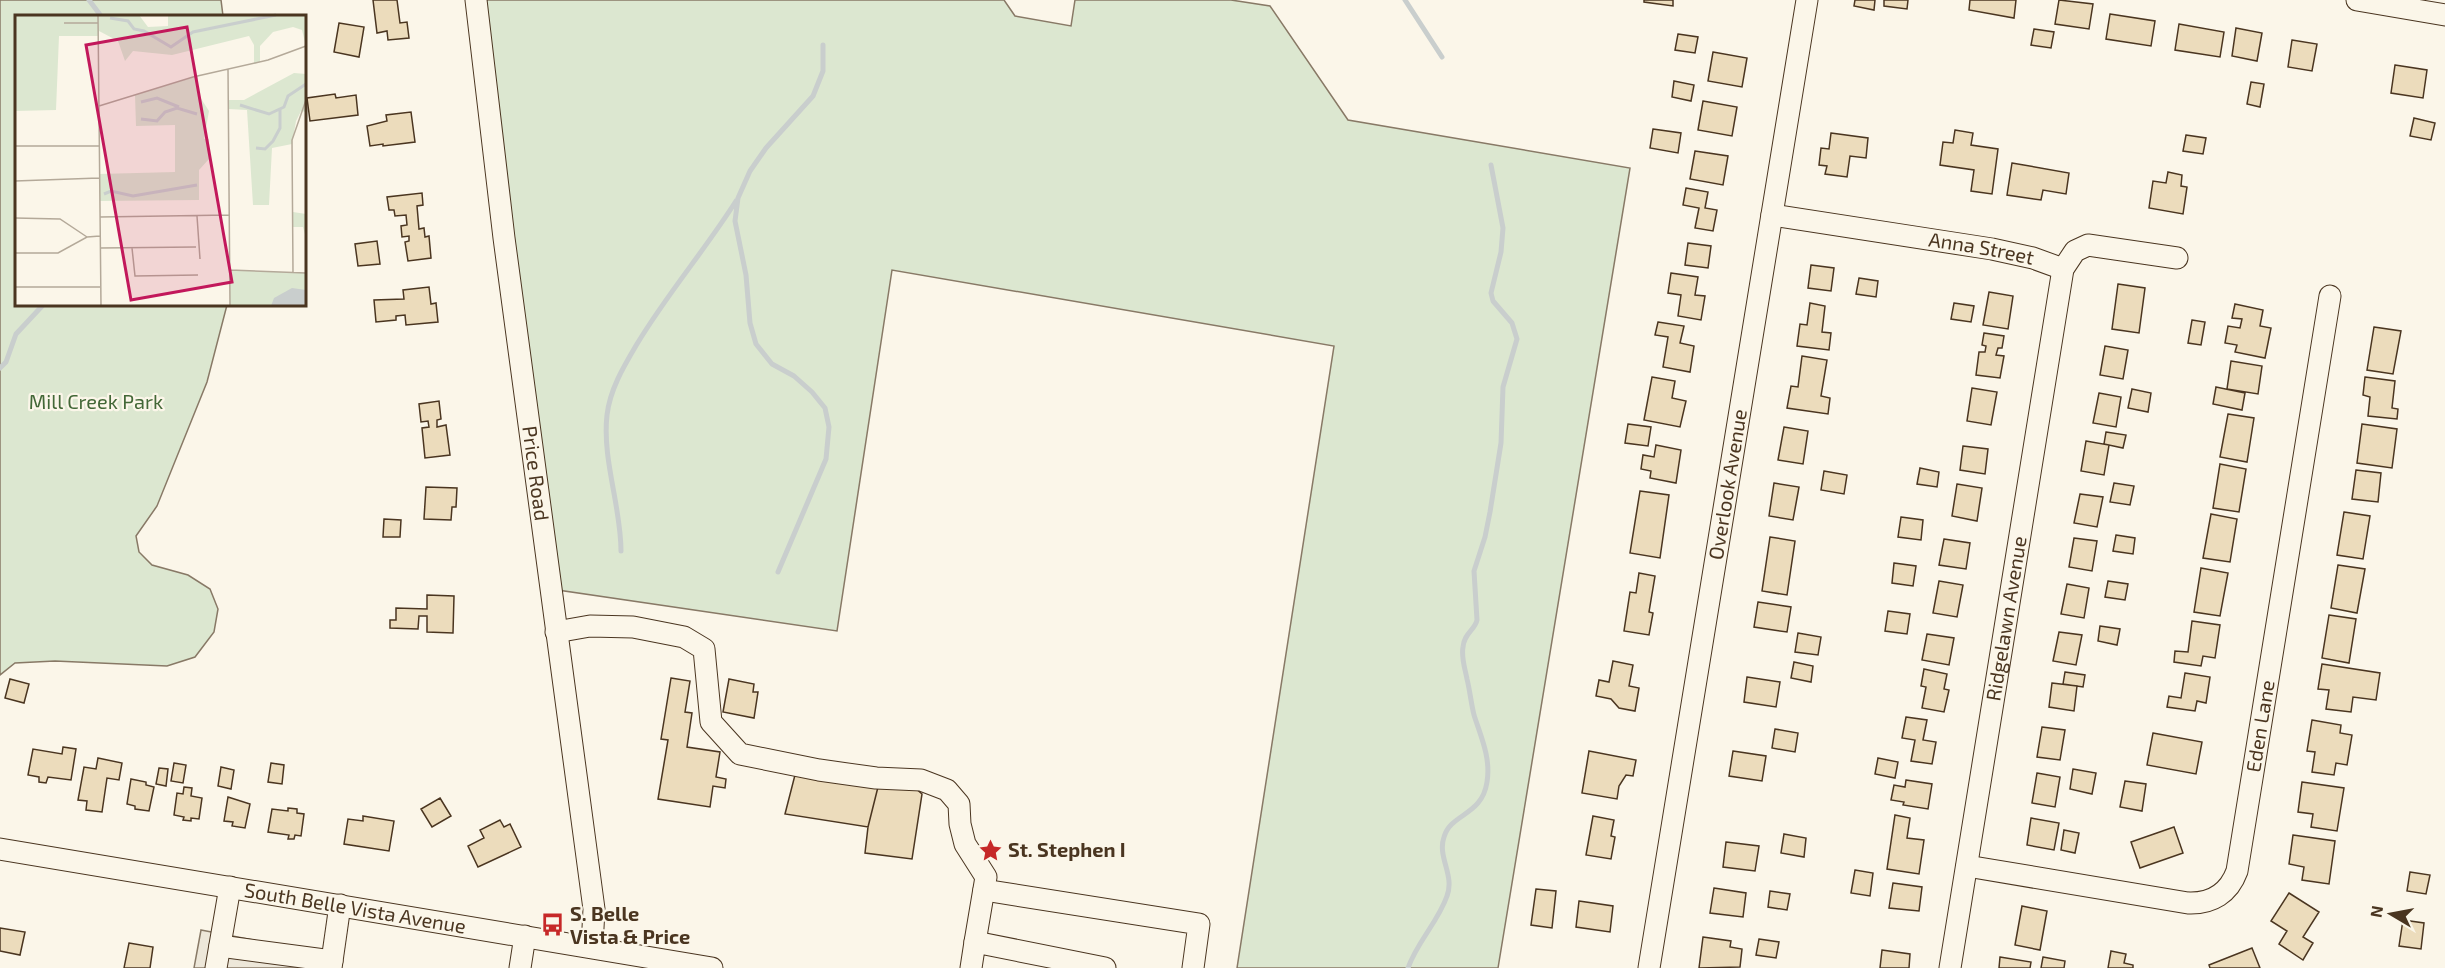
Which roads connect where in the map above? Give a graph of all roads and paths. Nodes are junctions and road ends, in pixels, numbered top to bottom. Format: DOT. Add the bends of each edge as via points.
graph roads {
  1 [pos="476,0"];
  2 [pos="1807,0"];
  3 [pos="2356,0"];
  4 [pos="2445,15"];
  5 [pos="1772,215"];
  6 [pos="2177,258"];
  7 [pos="2063,269"];
  8 [pos="2330,296"];
  9 [pos="556,632"];
  10 [pos="0,849"];
  11 [pos="1966,866"];
  12 [pos="230,887"];
  13 [pos="984,890"];
  14 [pos="340,905"];
  15 [pos="525,936"];
  16 [pos="975,942"];
  17 [pos="220,946"];
  18 [pos="592,947"];
  19 [pos="638,962"];
  20 [pos="332,964"];
  21 [pos="216,968"];
  22 [pos="520,968"];
  23 [pos="712,968"];
  24 [pos="971,968"];
  25 [pos="1105,968"];
  26 [pos="1193,968"];
  27 [pos="1649,968"];
  28 [pos="1950,968"];
  1 -- 9 [label="street, Price Road"];
  2 -- 5 [label="street, Overlook Avenue"];
  3 -- 4 [label="street"];
  5 -- 7 [label="street, Anna Street" via="1992,249"];
  5 -- 27 [label="street, Overlook Avenue"];
  6 -- 7 [label="street" via="2088,245 2075,251"];
  7 -- 11 [label="street, Ridgelawn Avenue"];
  8 -- 11 [label="street, Eden Lane" via="2237,871 2227,890 2219,897 2188,903"];
  9 -- 13 [label="street" via="590,626 633,627 684,637 704,649 711,722 740,754 819,770 921,780 947,790 959,804 965,844 986,877"];
  9 -- 18 [label="street, Price Road" via="594,909"];
  10 -- 12 [label="street, South Belle Vista Avenue"];
  11 -- 28 [label="street, Ridgelawn Avenue"];
  12 -- 14 [label="street, South Belle Vista Avenue"];
  12 -- 17 [label="street"];
  13 -- 16 [label="street"];
  13 -- 26 [label="street" via="1199,924"];
  14 -- 15 [label="street, South Belle Vista Avenue"];
  14 -- 20 [label="street"];
  15 -- 18 [label="street, South Belle Vista Avenue"];
  15 -- 22 [label="street"];
  16 -- 24 [label="street"];
  16 -- 25 [label="street"];
  17 -- 20 [label="street"];
  17 -- 21 [label="street"];
  18 -- 19 [label="street, South Belle Vista Avenue"];
  19 -- 23 [label="street, South Belle Vista Avenue"];
}
